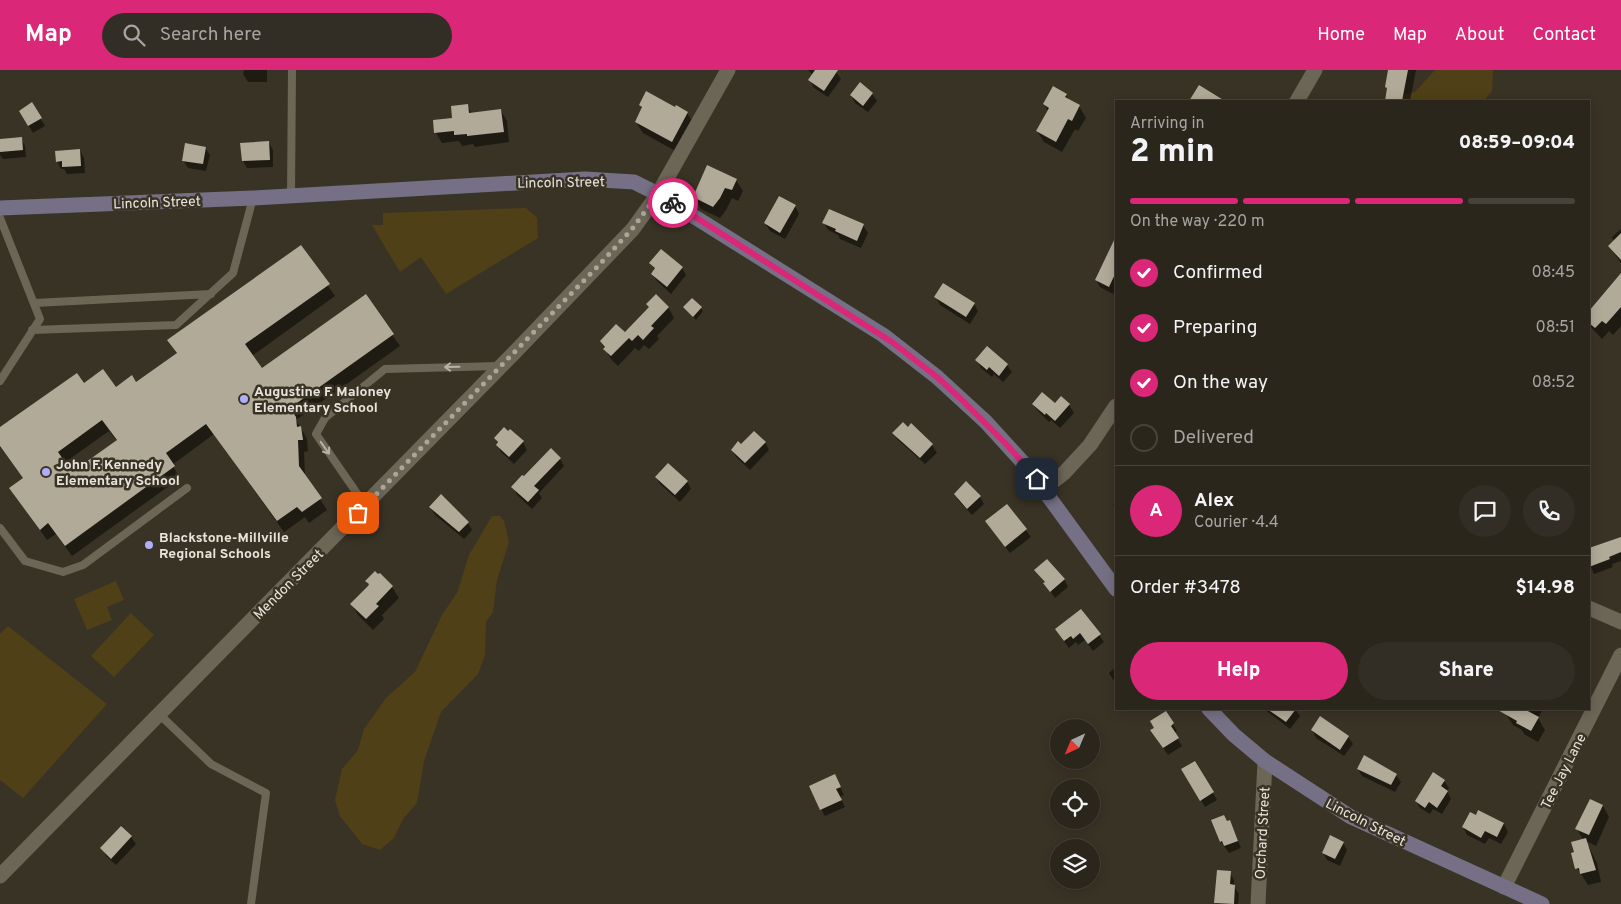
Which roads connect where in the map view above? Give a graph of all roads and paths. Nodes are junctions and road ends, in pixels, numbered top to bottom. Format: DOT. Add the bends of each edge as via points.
graph roads {
  1 [pos="292,70"];
  2 [pos="728,70"];
  3 [pos="1315,70"];
  4 [pos="1298,100"];
  5 [pos="658,194"];
  6 [pos="291,195"];
  7 [pos="253,198"];
  8 [pos="0,208"];
  9 [pos="0,218"];
  10 [pos="211,294"];
  11 [pos="34,303"];
  12 [pos="32,330"];
  13 [pos="501,366"];
  14 [pos="0,381"];
  15 [pos="1115,408"];
  16 [pos="187,488"];
  17 [pos="1044,489"];
  18 [pos="365,505"];
  19 [pos="0,528"];
  20 [pos="1115,588"];
  21 [pos="1590,608"];
  22 [pos="1621,622"];
  23 [pos="1621,655"];
  24 [pos="1210,710"];
  25 [pos="159,714"];
  26 [pos="1265,761"];
  27 [pos="0,876"];
  28 [pos="1504,887"];
  29 [pos="252,904"];
  30 [pos="1258,904"];
  31 [pos="1542,904"];
  1 -- 6 [label="lane"];
  2 -- 5 [label="street, Mendon Street"];
  3 -- 4 [label="street"];
  5 -- 6 [label="main road, Lincoln Street" via="634,182 585,179"];
  5 -- 13 [label="street, Mendon Street" via="632,229"];
  5 -- 17 [label="main road, Lincoln Street" via="895,344 974,411 1028,467"];
  6 -- 7 [label="main road, Lincoln Street"];
  7 -- 8 [label="main road, Lincoln Street"];
  7 -- 10 [label="lane" via="233,274"];
  9 -- 11 [label="lane"];
  10 -- 11 [label="lane"];
  10 -- 12 [label="lane" via="176,325"];
  11 -- 12 [label="lane" via="40,319"];
  12 -- 14 [label="lane"];
  13 -- 18 [label="street, Mendon Street"];
  13 -- 18 [label="lane, one-way" via="385,369 325,418 316,434"];
  15 -- 17 [label="street" via="1090,445"];
  16 -- 19 [label="lane" via="83,564 63,572 24,561"];
  17 -- 20 [label="main road, Lincoln Street"];
  18 -- 25 [label="street, Mendon Street"];
  21 -- 22 [label="street"];
  23 -- 28 [label="street, Tee Jay Lane"];
  24 -- 26 [label="main road, Lincoln Street"];
  25 -- 27 [label="street, Mendon Street"];
  25 -- 29 [label="lane" via="211,764 266,793"];
  26 -- 28 [label="main road, Lincoln Street" via="1351,817"];
  26 -- 30 [label="street, Orchard Street"];
  28 -- 31 [label="main road, Lincoln Street"];
}
